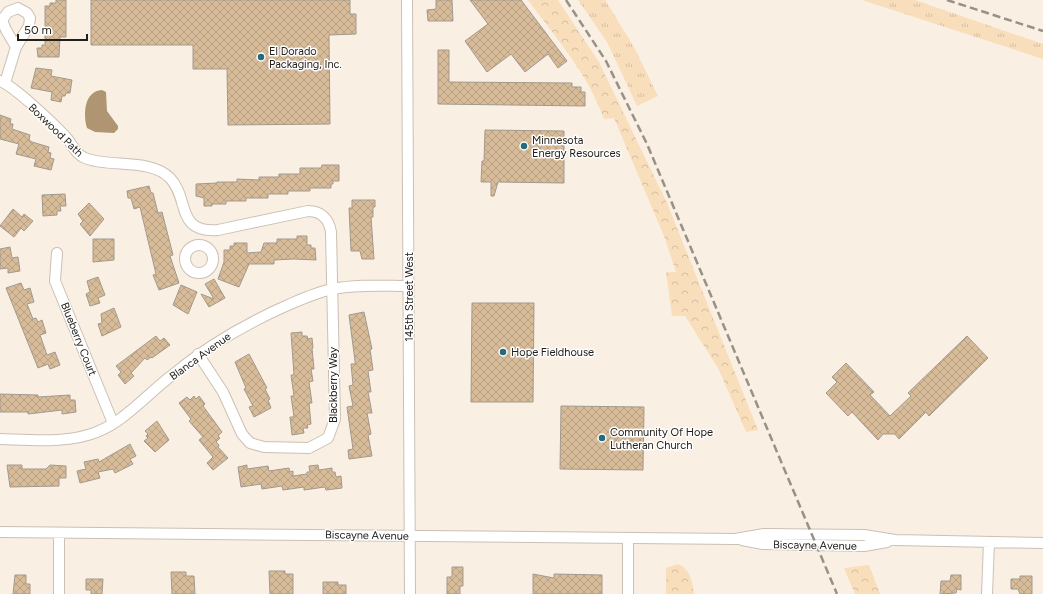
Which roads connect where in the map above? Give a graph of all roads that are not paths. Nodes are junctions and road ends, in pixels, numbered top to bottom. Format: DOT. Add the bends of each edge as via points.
graph roads {
  1 [pos="407,0"];
  2 [pos="16,46"];
  3 [pos="2,82"];
  4 [pos="204,230"];
  5 [pos="202,246"];
  6 [pos="57,252"];
  7 [pos="409,286"];
  8 [pos="332,289"];
  9 [pos="198,354"];
  10 [pos="113,424"];
  11 [pos="0,439"];
  12 [pos="0,532"];
  13 [pos="59,533"];
  14 [pos="409,536"];
  15 [pos="628,538"];
  16 [pos="989,542"];
  17 [pos="1043,543"];
  18 [pos="60,594"];
  19 [pos="410,594"];
  20 [pos="628,594"];
  21 [pos="987,594"];
  1 -- 7 [label="street, 145th Street West"];
  2 -- 3 [label="street"];
  3 -- 4 [label="street, Boxwood Path" via="61,131 84,158 153,168 165,174 178,190 189,220"];
  4 -- 5 [label="street"];
  4 -- 8 [label="street" via="218,230 308,211 322,215 329,222 332,232"];
  6 -- 10 [label="street, Blueberry Court" via="55,281"];
  7 -- 8 [label="street, Blanca Avenue"];
  7 -- 14 [label="street, 145th Street West"];
  8 -- 9 [label="street, Blanca Avenue" via="316,293 271,313 233,332"];
  8 -- 9 [label="street, Blackberry Way" via="335,419 328,438 316,446 264,447 250,443 242,434 224,392"];
  9 -- 10 [label="street, Blanca Avenue"];
  10 -- 11 [label="street, Blanca Avenue" via="100,431 74,438"];
  12 -- 13 [label="street, Biscayne Avenue"];
  13 -- 14 [label="street, Biscayne Avenue"];
  13 -- 18 [label="street"];
  14 -- 15 [label="street, Biscayne Avenue"];
  14 -- 19 [label="street, 145th Street West"];
  15 -- 16 [label="street, Biscayne Avenue" via="735,539 764,534 812,534 864,535 895,540"];
  15 -- 20 [label="street"];
  16 -- 17 [label="street, Biscayne Avenue"];
  16 -- 21 [label="street"];
}
